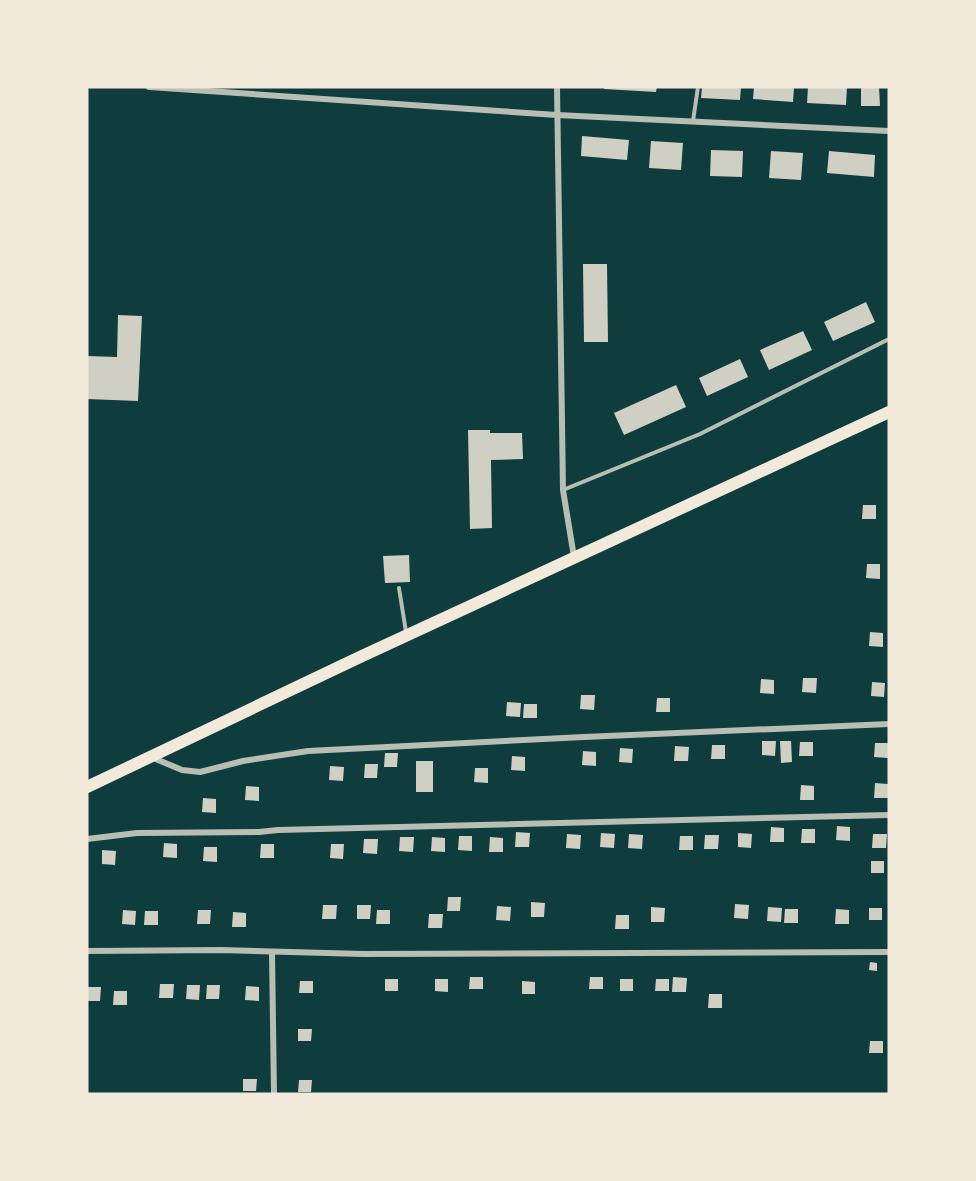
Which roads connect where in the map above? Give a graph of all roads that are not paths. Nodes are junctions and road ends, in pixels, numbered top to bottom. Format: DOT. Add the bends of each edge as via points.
graph roads {
  1 [pos="149,87"];
  2 [pos="556,87"];
  3 [pos="698,87"];
  4 [pos="557,115"];
  5 [pos="693,121"];
  6 [pos="889,130"];
  7 [pos="889,339"];
  8 [pos="889,412"];
  9 [pos="563,490"];
  10 [pos="574,558"];
  11 [pos="399,588"];
  12 [pos="407,636"];
  13 [pos="889,724"];
  14 [pos="150,757"];
  15 [pos="87,787"];
  16 [pos="889,815"];
  17 [pos="87,839"];
  18 [pos="87,951"];
  19 [pos="272,952"];
  20 [pos="889,952"];
  21 [pos="274,1094"];
  1 -- 4 [label="street"];
  2 -- 4 [label="street"];
  3 -- 5 [label="lane"];
  4 -- 5 [label="street"];
  4 -- 9 [label="street"];
  5 -- 6 [label="street"];
  7 -- 9 [label="lane" via="700,434"];
  8 -- 10 [label="highway"];
  9 -- 10 [label="street"];
  10 -- 12 [label="highway"];
  11 -- 12 [label="lane"];
  12 -- 14 [label="highway"];
  13 -- 14 [label="street" via="308,751 243,760 201,772 182,770"];
  14 -- 15 [label="highway"];
  16 -- 17 [label="street" via="137,833"];
  18 -- 19 [label="street"];
  19 -- 20 [label="street"];
  19 -- 21 [label="street"];
}
